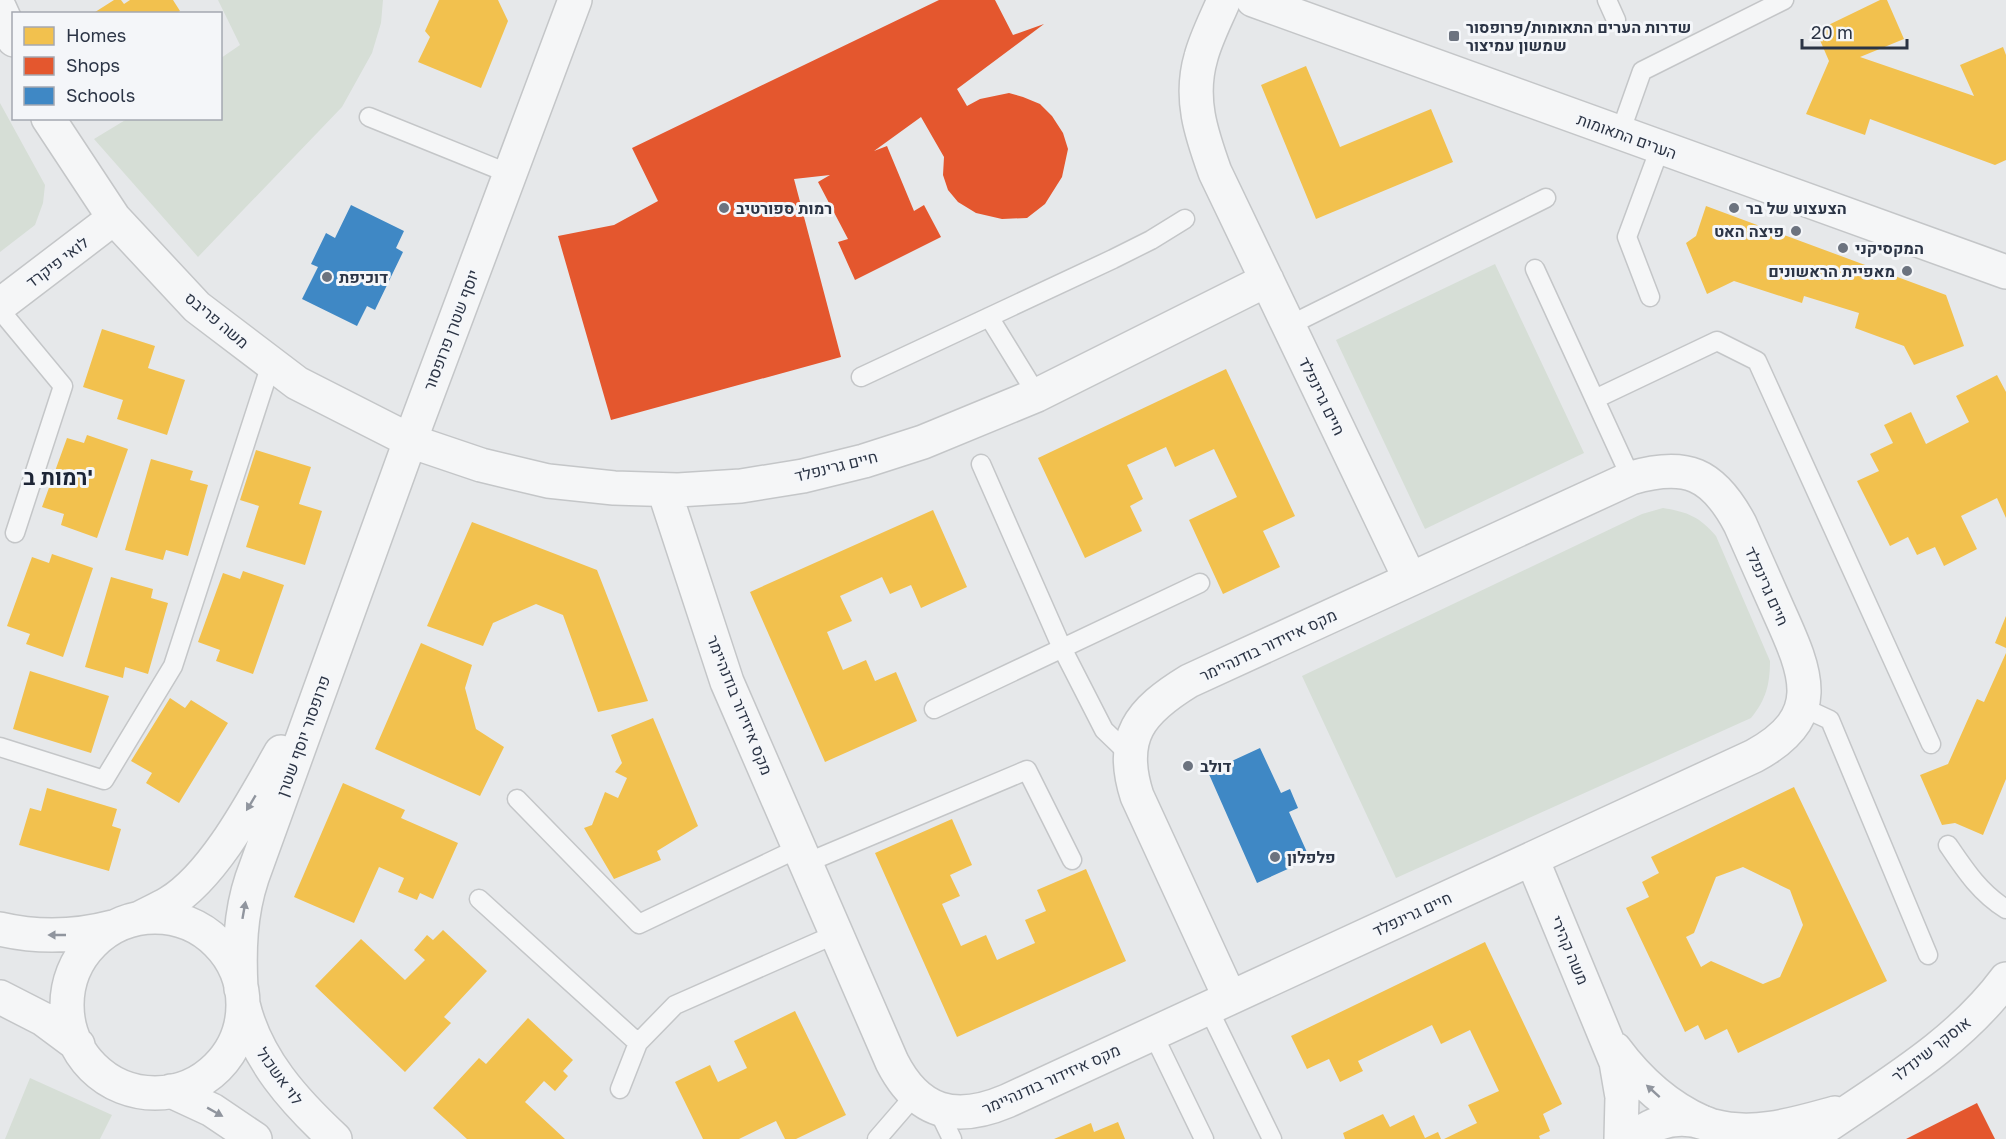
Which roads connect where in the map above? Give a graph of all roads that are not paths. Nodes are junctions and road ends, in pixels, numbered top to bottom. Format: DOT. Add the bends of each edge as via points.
graph roads {
  1 [pos="575,0"];
  2 [pos="1224,0"];
  3 [pos="1253,0"];
  4 [pos="1607,0"];
  5 [pos="1784,0"];
  6 [pos="0,9"];
  7 [pos="1616,20"];
  8 [pos="12,36"];
  9 [pos="369,117"];
  10 [pos="49,120"];
  11 [pos="1620,133"];
  12 [pos="1660,148"];
  13 [pos="510,174"];
  14 [pos="1546,198"];
  15 [pos="114,218"];
  16 [pos="1185,219"];
  17 [pos="1535,269"];
  18 [pos="2005,272"];
  19 [pos="1267,280"];
  20 [pos="1650,297"];
  21 [pos="0,305"];
  22 [pos="0,310"];
  23 [pos="989,317"];
  24 [pos="1288,326"];
  25 [pos="271,364"];
  26 [pos="861,377"];
  27 [pos="1037,395"];
  28 [pos="1594,399"];
  29 [pos="410,441"];
  30 [pos="981,464"];
  31 [pos="1631,478"];
  32 [pos="664,490"];
  33 [pos="15,533"];
  34 [pos="1410,579"];
  35 [pos="1200,583"];
  36 [pos="1062,648"];
  37 [pos="330,660"];
  38 [pos="1802,707"];
  39 [pos="934,709"];
  40 [pos="1931,744"];
  41 [pos="0,747"];
  42 [pos="1129,754"];
  43 [pos="517,799"];
  44 [pos="1948,845"];
  45 [pos="803,855"];
  46 [pos="1532,859"];
  47 [pos="1072,860"];
  48 [pos="479,899"];
  49 [pos="2006,909"];
  50 [pos="127,922"];
  51 [pos="0,929"];
  52 [pos="837,934"];
  53 [pos="1928,955"];
  54 [pos="2006,979"];
  55 [pos="242,995"];
  56 [pos="0,997"];
  57 [pos="1219,1003"];
  58 [pos="1153,1034"];
  59 [pos="1608,1040"];
  60 [pos="638,1043"];
  61 [pos="78,1045"];
  62 [pos="620,1089"];
  63 [pos="171,1091"];
  64 [pos="926,1102"];
  65 [pos="1848,1110"];
  66 [pos="1716,1129"];
  67 [pos="255,1139"];
  68 [pos="335,1139"];
  69 [pos="877,1139"];
  70 [pos="952,1139"];
  71 [pos="1204,1139"];
  72 [pos="1272,1139"];
  73 [pos="1621,1139"];
  74 [pos="1632,1139"];
  75 [pos="1808,1139"];
  1 -- 13 [label="street, יוסף שטרן פרופסור"];
  2 -- 19 [label="street, חיים גרינפלד" via="1201,56 1195,87 1197,118 1215,172"];
  3 -- 11 [label="street, הערים התאומות"];
  4 -- 7 [label="lane"];
  5 -- 11 [label="lane" via="1642,71"];
  6 -- 8 [label="street"];
  9 -- 13 [label="lane"];
  10 -- 15 [label="street, משה פריבס"];
  11 -- 12 [label="street, הערים התאומות"];
  12 -- 18 [label="street, הערים התאומות"];
  12 -- 20 [label="lane" via="1627,237"];
  13 -- 29 [label="street, יוסף שטרן פרופסור"];
  14 -- 24 [label="lane"];
  15 -- 21 [label="street, לואי פיקרד"];
  15 -- 25 [label="street, משה פריבס" via="197,308"];
  16 -- 23 [label="lane" via="1123,255"];
  17 -- 28 [label="lane"];
  19 -- 24 [label="street, חיים גרינפלד"];
  19 -- 27 [label="street, חיים גרינפלד"];
  22 -- 33 [label="lane" via="63,386"];
  23 -- 26 [label="lane"];
  23 -- 27 [label="lane"];
  24 -- 34 [label="street, חיים גרינפלד"];
  25 -- 29 [label="street, משה פריבס" via="297,383"];
  25 -- 41 [label="lane" via="173,666 104,780"];
  27 -- 32 [label="street, חיים גרינפלד" via="923,442 864,461 741,486"];
  28 -- 31 [label="lane"];
  28 -- 40 [label="lane" via="1717,341 1757,360"];
  29 -- 32 [label="street, חיים גרינפלד" via="481,465 548,481"];
  29 -- 37 [label="street, יוסף שטרן פרופסור"];
  30 -- 36 [label="lane"];
  31 -- 34 [label="street, חיים גרינפלד"];
  31 -- 38 [label="street, חיים גרינפלד" via="1679,471 1701,478 1722,495 1740,524 1799,659 1804,683"];
  32 -- 45 [label="street, מקס איזידור בודנהיימר" via="728,682"];
  34 -- 42 [label="street, מקס איזידור בודנהיימר" via="1174,690 1142,719"];
  35 -- 36 [label="lane"];
  36 -- 39 [label="lane"];
  36 -- 42 [label="lane" via="1104,730"];
  37 -- 50 [label="street, פרופסור יוסף שטרן, one-way" via="231,836 192,884 170,903"];
  55 -- 37 [label="street, פרופסור יוסף שטרן, one-way" via="240,935 248,889"];
  38 -- 46 [label="street, חיים גרינפלד" via="1791,728 1770,748"];
  38 -- 53 [label="lane" via="1830,720"];
  42 -- 57 [label="street, מקס איזידור בודנהיימר" via="1137,796"];
  43 -- 45 [label="lane" via="639,924"];
  44 -- 49 [label="lane" via="1974,882"];
  45 -- 47 [label="lane" via="1027,770"];
  45 -- 52 [label="street, מקס איזידור בודנהיימר"];
  46 -- 57 [label="street, חיים גרינפלד"];
  46 -- 59 [label="street, משה קהירי"];
  48 -- 60 [label="lane"];
  50 -- 51 [label="street, one-way" via="94,932 61,935"];
  50 -- 55 [label="street" via="167,917 206,933 233,963"];
  50 -- 61 [label="street" via="103,934 84,954 71,980 69,1020"];
  52 -- 60 [label="lane" via="675,1005"];
  52 -- 64 [label="street, מקס איזידור בודנהיימר" via="892,1062 906,1086"];
  54 -- 65 [label="street, אוסקר שינדלר" via="1948,1039"];
  55 -- 63 [label="street" via="239,1030 218,1066 196,1082"];
  55 -- 68 [label="street, לוי אשכול" via="252,1033 270,1067 295,1100"];
  56 -- 61 [label="street" via="43,1019"];
  57 -- 58 [label="street, מקס איזידור בודנהיימר"];
  57 -- 72 [label="lane"];
  58 -- 64 [label="street, מקס איזידור בודנהיימר" via="992,1108 963,1113"];
  58 -- 71 [label="lane"];
  66 -- 59 [label="street, משה קהירי, one-way" via="1684,1114 1655,1093"];
  59 -- 73 [label="street, משה קהירי" via="1621,1086"];
  60 -- 62 [label="lane"];
  61 -- 63 [label="street" via="94,1067 117,1084 144,1092"];
  63 -- 67 [label="street, one-way" via="212,1110"];
  64 -- 69 [label="lane"];
  64 -- 70 [label="lane"];
  65 -- 66 [label="street, אוסקר שינדלר" via="1767,1129"];
  65 -- 75 [label="street, אוסקר שינדלר"];
  66 -- 74 [label="street" via="1680,1119 1669,1120"];
}
